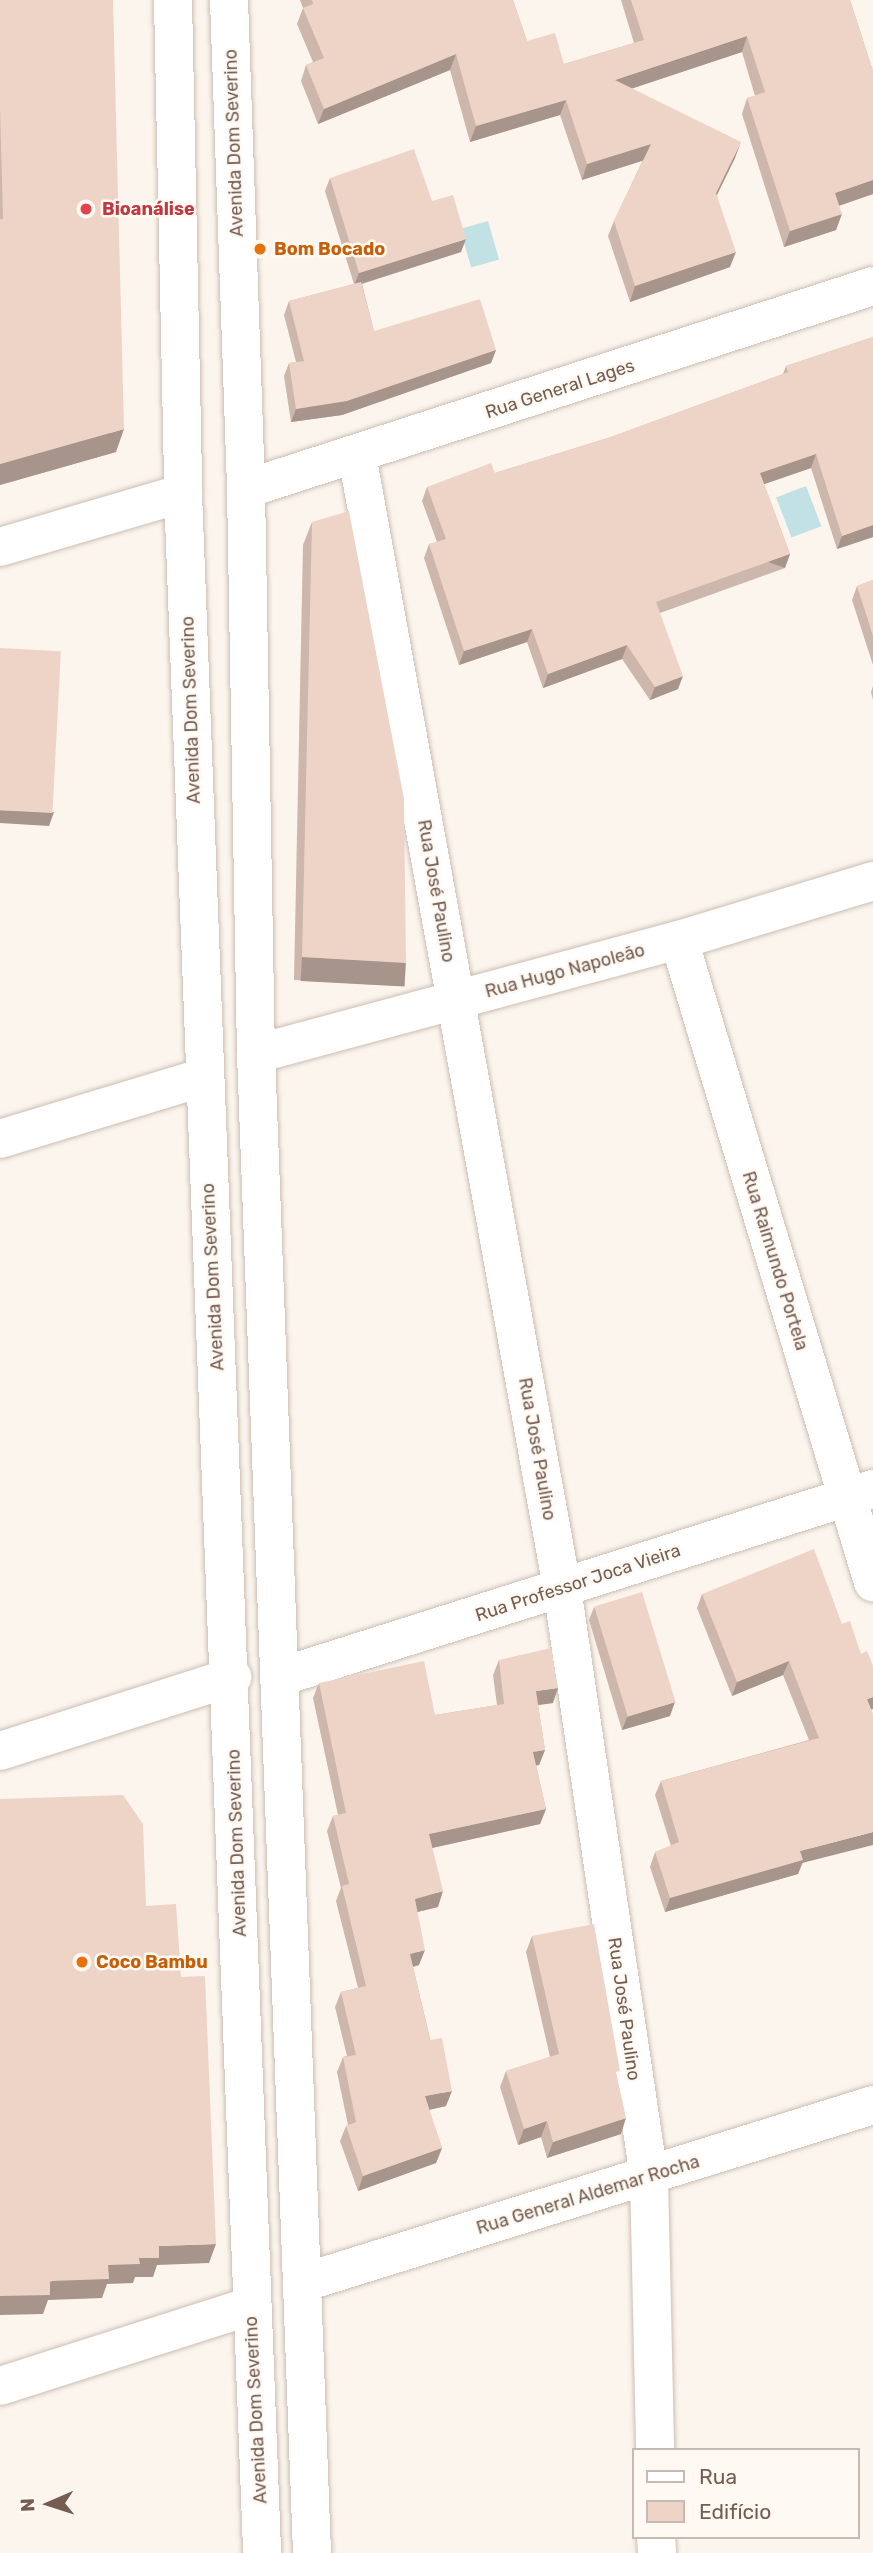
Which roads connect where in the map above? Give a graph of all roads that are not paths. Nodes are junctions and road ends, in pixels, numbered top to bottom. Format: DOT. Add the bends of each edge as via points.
graph roads {
  1 [pos="173,0"];
  2 [pos="229,0"];
  3 [pos="873,286"];
  4 [pos="357,455"];
  5 [pos="246,489"];
  6 [pos="183,493"];
  7 [pos="0,547"];
  8 [pos="873,881"];
  9 [pos="679,940"];
  10 [pos="456,1000"];
  11 [pos="256,1055"];
  12 [pos="204,1077"];
  13 [pos="0,1139"];
  14 [pos="859,1493"];
  15 [pos="873,1582"];
  16 [pos="562,1588"];
  17 [pos="232,1676"];
  18 [pos="283,1676"];
  19 [pos="0,1751"];
  20 [pos="873,2105"];
  21 [pos="649,2177"];
  22 [pos="302,2283"];
  23 [pos="251,2306"];
  24 [pos="0,2386"];
  25 [pos="654,2448"];
  26 [pos="262,2553"];
  27 [pos="312,2553"];
  1 -- 6 [label="street, Avenida Dom Severino"];
  2 -- 5 [label="street, Avenida Dom Severino"];
  3 -- 4 [label="street, Rua General Lages"];
  4 -- 5 [label="street, Rua General Lages"];
  4 -- 10 [label="street, Rua José Paulino"];
  5 -- 11 [label="street, Avenida Dom Severino"];
  6 -- 7 [label="street"];
  6 -- 12 [label="street, Avenida Dom Severino"];
  8 -- 9 [label="street, Rua Hugo Napoleão"];
  9 -- 10 [label="street, Rua Hugo Napoleão"];
  9 -- 14 [label="street, Rua Raimundo Portela"];
  10 -- 11 [label="street, Rua Hugo Napoleão"];
  10 -- 16 [label="street, Rua José Paulino"];
  11 -- 18 [label="street, Avenida Dom Severino"];
  12 -- 13 [label="street"];
  12 -- 17 [label="street, Avenida Dom Severino"];
  14 -- 15 [label="street, Rua Raimundo Portela"];
  14 -- 16 [label="street, Rua Professor Joca Vieira"];
  16 -- 18 [label="street, Rua Professor Joca Vieira"];
  16 -- 21 [label="street, Rua José Paulino"];
  17 -- 19 [label="street"];
  17 -- 23 [label="street, Avenida Dom Severino"];
  18 -- 22 [label="street, Avenida Dom Severino"];
  20 -- 21 [label="street, Rua General Aldemar Rocha"];
  21 -- 22 [label="street, Rua General Aldemar Rocha"];
  21 -- 25 [label="street, Rua José Paulino"];
  22 -- 27 [label="street, Avenida Dom Severino"];
  23 -- 24 [label="street"];
  23 -- 26 [label="street, Avenida Dom Severino"];
}
